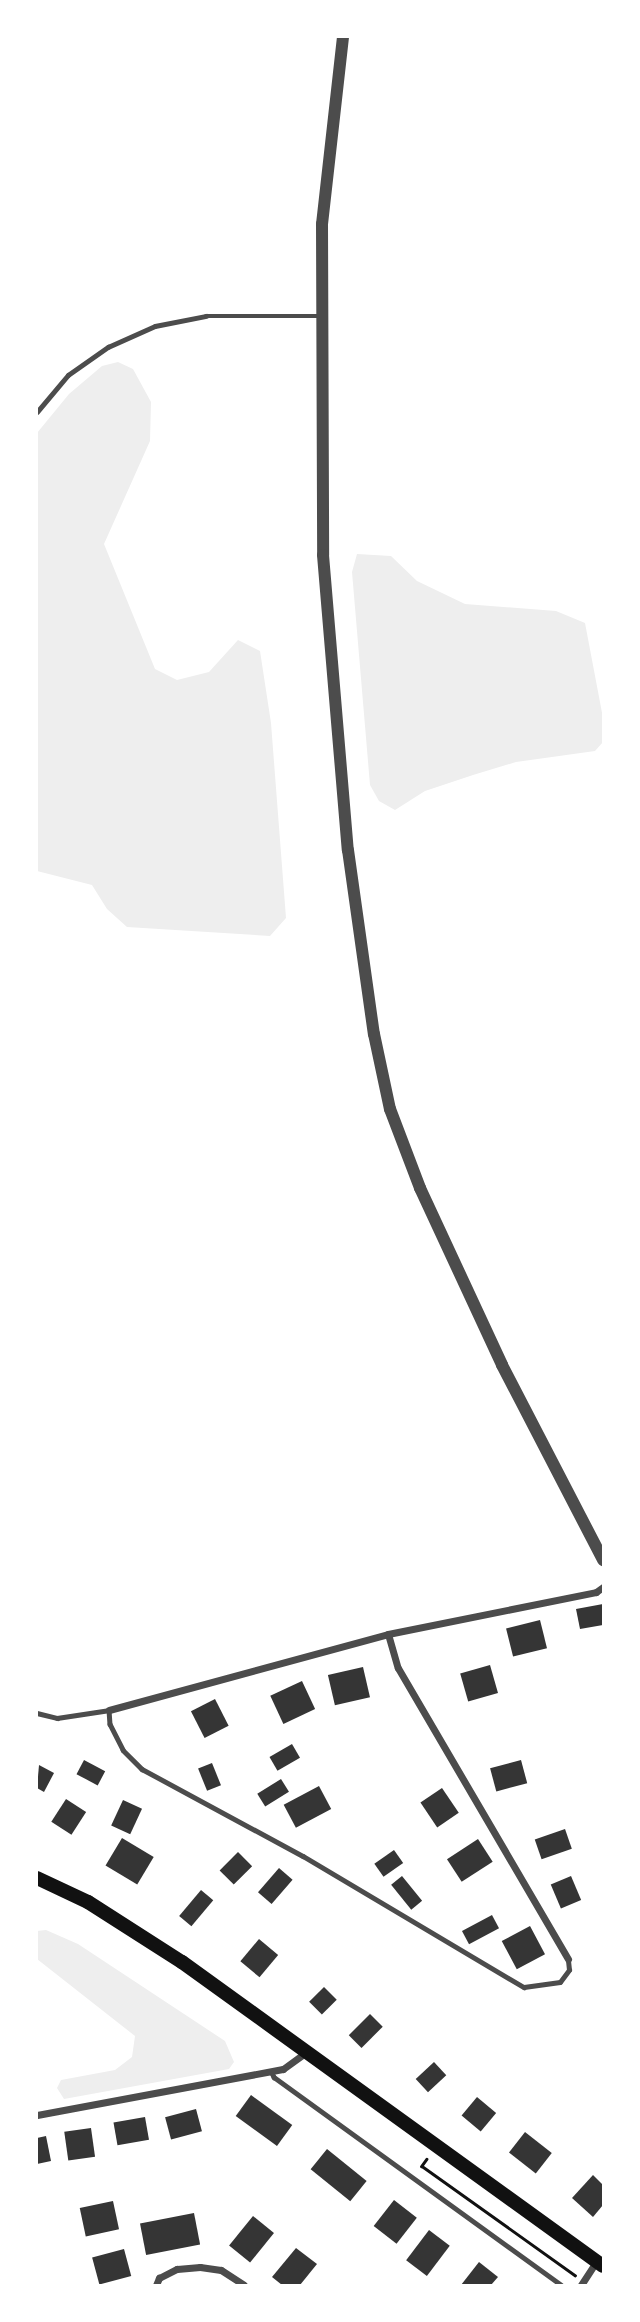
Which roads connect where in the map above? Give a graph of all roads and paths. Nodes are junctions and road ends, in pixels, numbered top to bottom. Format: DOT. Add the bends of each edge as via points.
graph roads {
  1 [pos="343,37"];
  2 [pos="321,316"];
  3 [pos="37,412"];
  4 [pos="603,1560"];
  5 [pos="603,1587"];
  6 [pos="388,1634"];
  7 [pos="109,1710"];
  8 [pos="37,1713"];
  9 [pos="37,1878"];
  10 [pos="568,1959"];
  11 [pos="305,2053"];
  12 [pos="271,2071"];
  13 [pos="37,2115"];
  14 [pos="472,2201"];
  15 [pos="600,2264"];
  16 [pos="582,2283"];
  17 [pos="156,2285"];
  18 [pos="244,2285"];
  19 [pos="561,2285"];
  1 -- 2 [label="street" via="322,224"];
  2 -- 3 [label="lane" via="206,316 155,326 108,347 68,375"];
  2 -- 4 [label="street" via="323,555 348,850 374,1034 390,1109 420,1188 502,1365"];
  5 -- 6 [label="street"];
  6 -- 7 [label="street"];
  6 -- 10 [label="street" via="398,1668"];
  7 -- 8 [label="lane" via="57,1718"];
  7 -- 10 [label="lane" via="110,1724 123,1750 142,1769 303,1856 524,1987 559,1982 569,1970"];
  9 -- 11 [label="main road" via="88,1902 182,1962"];
  11 -- 12 [label="street" via="283,2069"];
  11 -- 15 [label="main road"];
  12 -- 13 [label="street"];
  12 -- 19 [label="lane"];
  14 -- 16 [label="path"];
  15 -- 16 [label="street"];
  17 -- 18 [label="street" via="159,2278 177,2269 200,2267 221,2270"];
}
